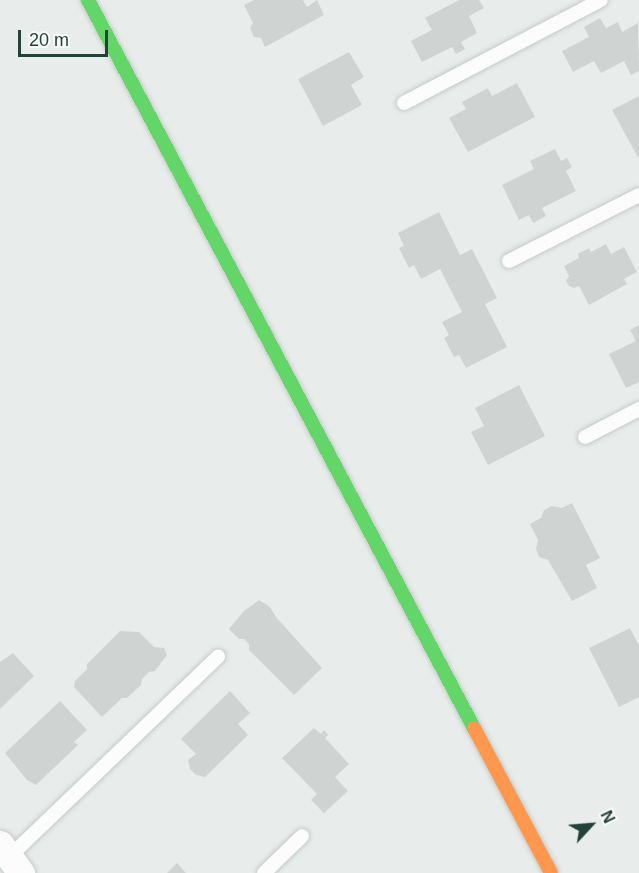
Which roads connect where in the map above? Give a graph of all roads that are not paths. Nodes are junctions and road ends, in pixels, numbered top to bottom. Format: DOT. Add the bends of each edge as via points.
graph roads {
  1 [pos="88,0"];
  2 [pos="601,0"];
  3 [pos="404,103"];
  4 [pos="639,195"];
  5 [pos="509,261"];
  6 [pos="639,409"];
  7 [pos="585,437"];
  8 [pos="218,657"];
  9 [pos="302,836"];
  10 [pos="8,860"];
  11 [pos="264,873"];
  12 [pos="551,873"];
  1 -- 12 [label="main road"];
  2 -- 3 [label="lane"];
  4 -- 5 [label="lane"];
  6 -- 7 [label="lane"];
  8 -- 10 [label="lane"];
  9 -- 11 [label="lane"];
}
